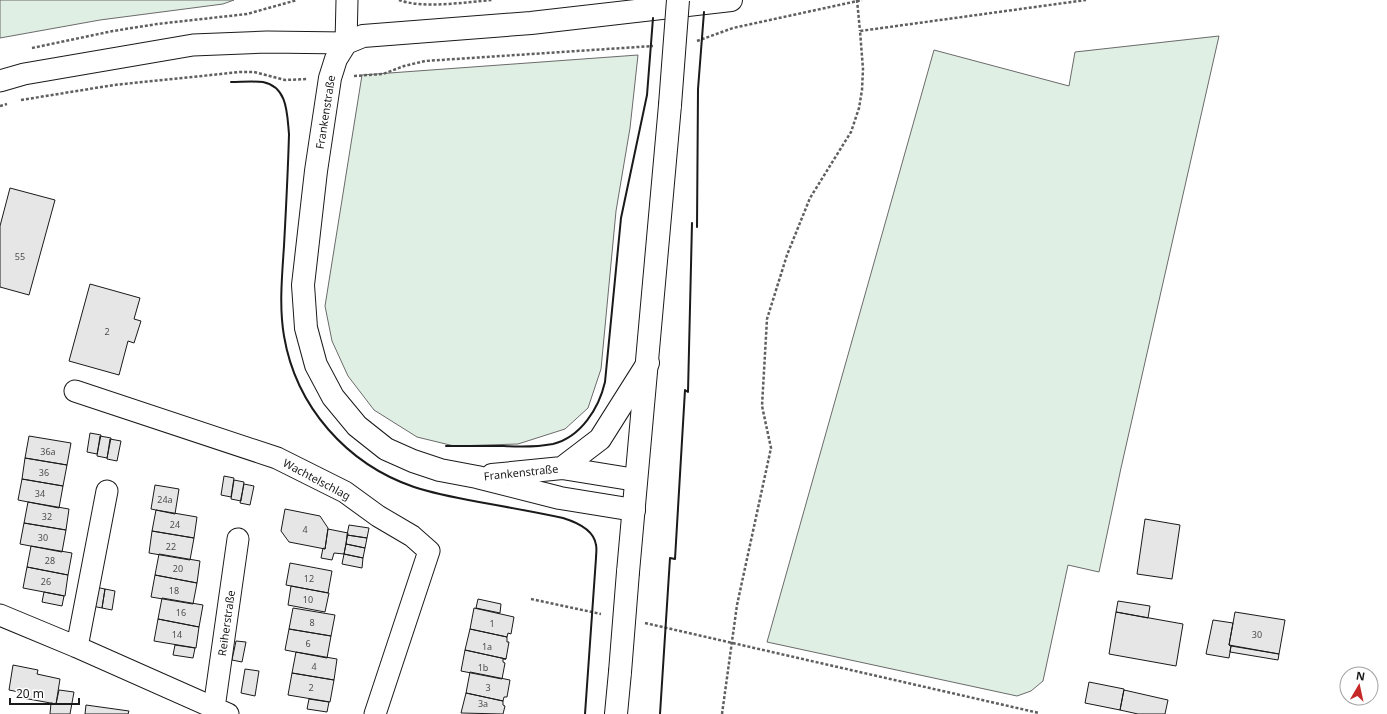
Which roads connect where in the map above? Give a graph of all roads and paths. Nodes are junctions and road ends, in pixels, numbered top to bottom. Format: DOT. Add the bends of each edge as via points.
graph roads {
  1 [pos="297,0"];
  2 [pos="347,0"];
  3 [pos="399,0"];
  4 [pos="492,0"];
  5 [pos="678,0"];
  6 [pos="731,0"];
  7 [pos="862,0"];
  8 [pos="1086,0"];
  9 [pos="857,1"];
  10 [pos="860,31"];
  11 [pos="693,42"];
  12 [pos="346,43"];
  13 [pos="660,46"];
  14 [pos="30,49"];
  15 [pos="330,78"];
  16 [pos="0,81"];
  17 [pos="18,100"];
  18 [pos="12,102"];
  19 [pos="0,106"];
  20 [pos="648,363"];
  21 [pos="75,391"];
  22 [pos="562,468"];
  23 [pos="477,477"];
  24 [pos="636,480"];
  25 [pos="107,490"];
  26 [pos="634,510"];
  27 [pos="238,539"];
  28 [pos="0,615"];
  29 [pos="732,642"];
  30 [pos="77,647"];
  31 [pos="221,711"];
  32 [pos="1039,713"];
  33 [pos="374,714"];
  34 [pos="616,714"];
  35 [pos="722,714"];
  1 -- 14 [label="path" via="247,14 113,31"];
  2 -- 12 [label="street"];
  3 -- 4 [label="path" via="407,3 436,4"];
  5 -- 20 [label="main road, bridge"];
  6 -- 12 [label="main road" via="531,23 363,36"];
  7 -- 9 [label="path"];
  8 -- 10 [label="path"];
  9 -- 10 [label="path"];
  9 -- 11 [label="path" via="734,28"];
  10 -- 29 [label="path" via="863,69 859,108 851,132 810,198 787,255 767,319 762,406 771,448 737,605"];
  12 -- 15 [label="main road, Frankenstraße" via="336,59"];
  12 -- 16 [label="street" via="267,42 193,45 24,74"];
  13 -- 15 [label="path" via="424,61 383,74"];
  15 -- 17 [label="path" via="285,80 254,72 240,72 114,85"];
  15 -- 23 [label="main road, Frankenstraße" via="303,285 306,328 316,365 333,397 357,426 386,450 440,470"];
  18 -- 19 [label="path"];
  20 -- 22 [label="main road" via="600,439"];
  20 -- 24 [label="main road"];
  21 -- 33 [label="street, Wachtelschlag" via="277,458 345,492 412,536 429,551"];
  22 -- 23 [label="main road, Frankenstraße"];
  22 -- 24 [label="main road, Frankenstraße"];
  23 -- 26 [label="main road, Frankenstraße" via="560,498"];
  24 -- 26 [label="main road"];
  25 -- 30 [label="street"];
  26 -- 34 [label="main road, bridge"];
  27 -- 31 [label="street, Reiherstraße"];
  28 -- 30 [label="street, Reiherstraße"];
  29 -- 32 [label="path"];
  29 -- 35 [label="path"];
  30 -- 31 [label="street, Reiherstraße"];
}
